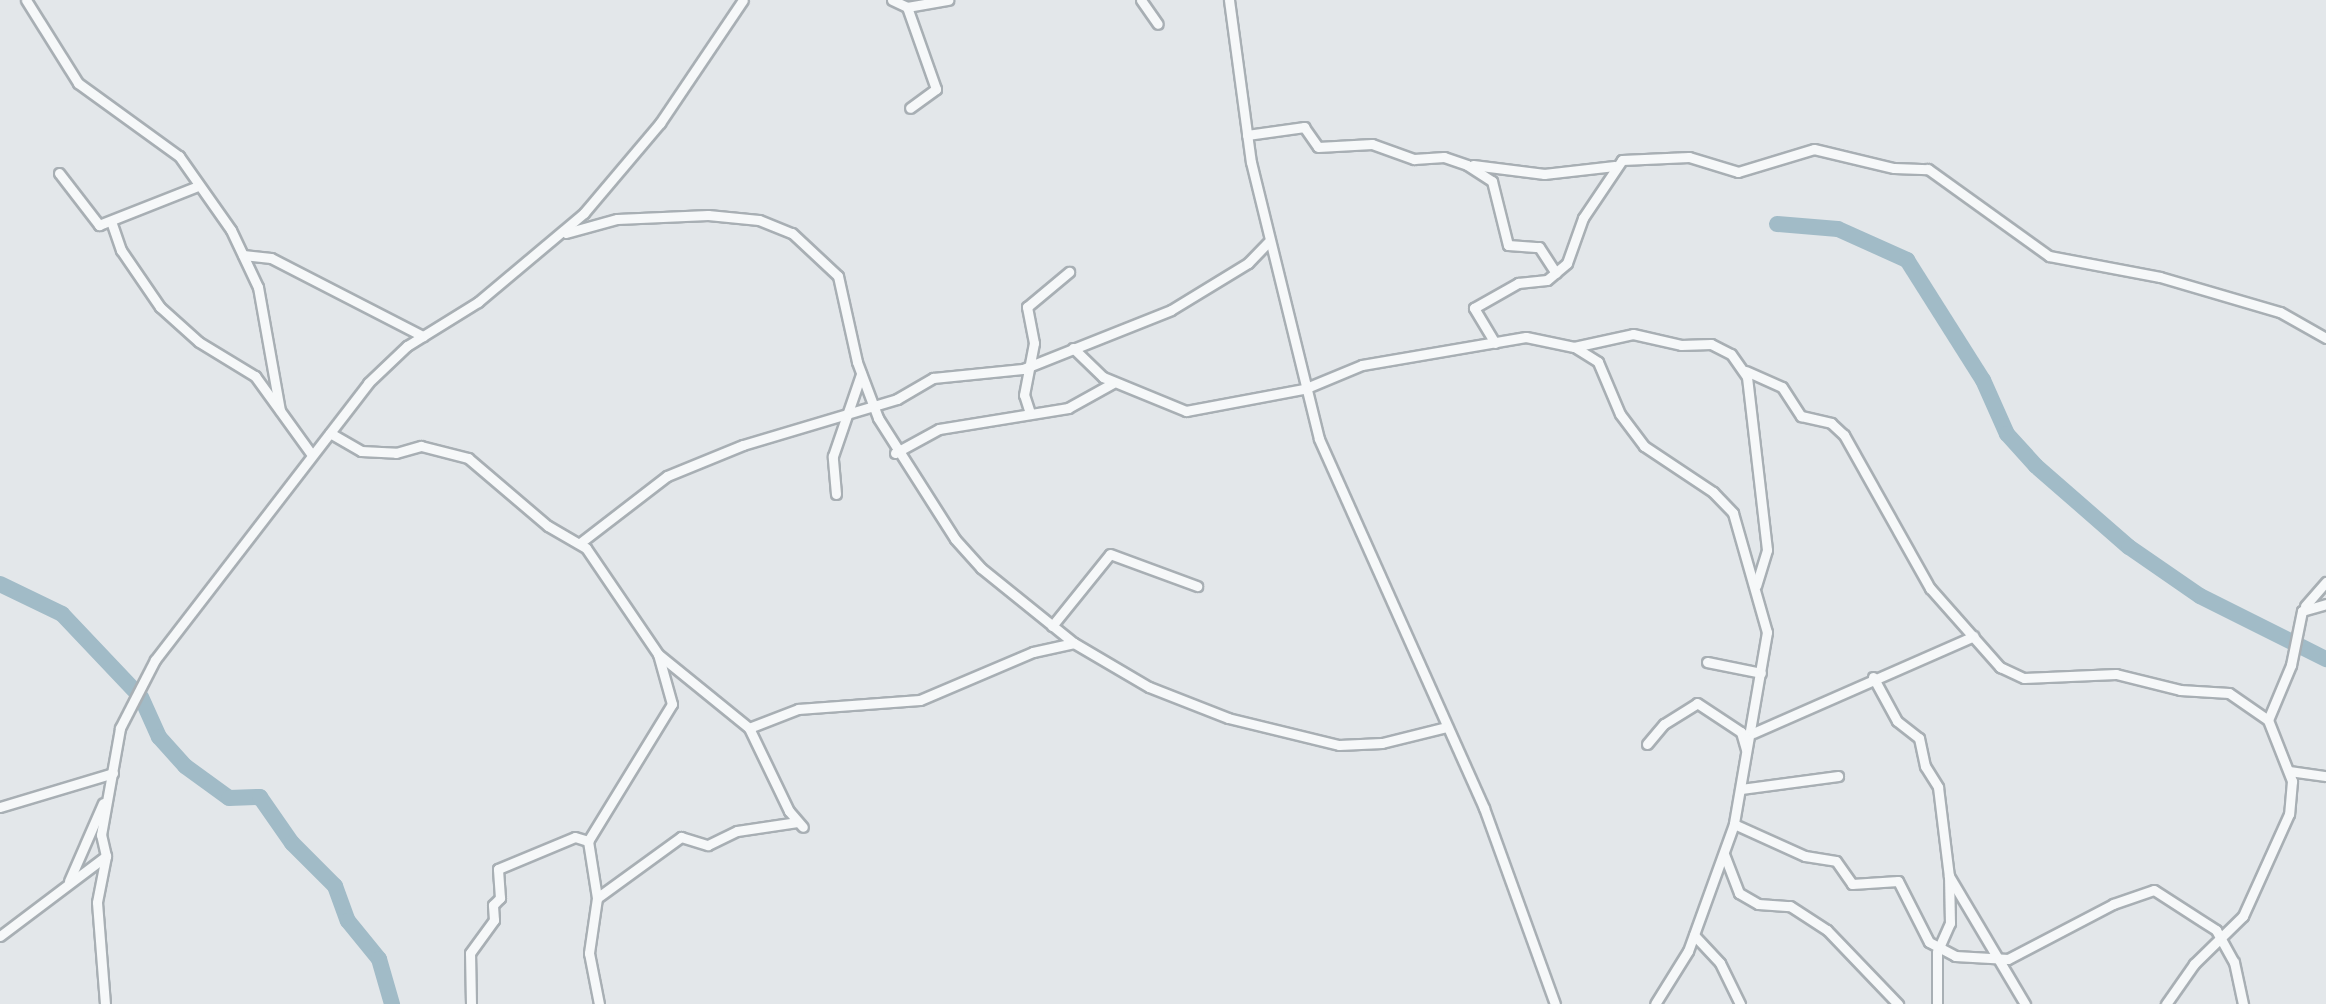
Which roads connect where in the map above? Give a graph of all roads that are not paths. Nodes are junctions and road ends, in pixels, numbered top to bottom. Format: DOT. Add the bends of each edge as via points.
graph roads {
  1 [pos="26,0"];
  2 [pos="743,0"];
  3 [pos="892,0"];
  4 [pos="948,0"];
  5 [pos="1141,0"];
  6 [pos="1229,0"];
  7 [pos="907,7"];
  8 [pos="1158,24"];
  9 [pos="910,108"];
  10 [pos="1247,135"];
  11 [pos="1467,165"];
  12 [pos="1615,166"];
  13 [pos="59,173"];
  14 [pos="198,186"];
  15 [pos="112,224"];
  16 [pos="563,234"];
  17 [pos="1268,242"];
  18 [pos="243,255"];
  19 [pos="1069,272"];
  20 [pos="1556,273"];
  21 [pos="423,336"];
  22 [pos="2326,338"];
  23 [pos="1495,343"];
  24 [pos="1574,347"];
  25 [pos="1073,348"];
  26 [pos="1031,364"];
  27 [pos="1746,371"];
  28 [pos="861,374"];
  29 [pos="1113,383"];
  30 [pos="1304,389"];
  31 [pos="876,406"];
  32 [pos="280,410"];
  33 [pos="1030,413"];
  34 [pos="843,418"];
  35 [pos="330,433"];
  36 [pos="895,453"];
  37 [pos="312,455"];
  38 [pos="836,494"];
  39 [pos="580,543"];
  40 [pos="2326,582"];
  41 [pos="1756,585"];
  42 [pos="1197,586"];
  43 [pos="2326,604"];
  44 [pos="2305,606"];
  45 [pos="1052,626"];
  46 [pos="1974,636"];
  47 [pos="1074,643"];
  48 [pos="658,654"];
  49 [pos="1707,662"];
  50 [pos="1761,673"];
  51 [pos="1873,677"];
  52 [pos="1755,710"];
  53 [pos="2268,720"];
  54 [pos="1446,727"];
  55 [pos="749,728"];
  56 [pos="1741,732"];
  57 [pos="1753,733"];
  58 [pos="1647,744"];
  59 [pos="1747,757"];
  60 [pos="2289,771"];
  61 [pos="113,773"];
  62 [pos="1838,776"];
  63 [pos="2326,776"];
  64 [pos="1741,789"];
  65 [pos="0,807"];
  66 [pos="1734,824"];
  67 [pos="588,841"];
  68 [pos="1724,854"];
  69 [pos="106,856"];
  70 [pos="1949,876"];
  71 [pos="68,883"];
  72 [pos="597,898"];
  73 [pos="1694,935"];
  74 [pos="0,936"];
  75 [pos="2223,941"];
  76 [pos="1937,952"];
  77 [pos="1999,961"];
  78 [pos="105,1004"];
  79 [pos="471,1004"];
  80 [pos="599,1004"];
  81 [pos="1555,1004"];
  82 [pos="1655,1004"];
  83 [pos="1740,1004"];
  84 [pos="1898,1004"];
  85 [pos="1937,1004"];
  86 [pos="2025,1004"];
  87 [pos="2166,1004"];
  88 [pos="2243,1004"];
  1 -- 14 [label="street" via="78,83 179,156"];
  2 -- 16 [label="street" via="660,123"];
  3 -- 7 [label="street"];
  4 -- 7 [label="street"];
  5 -- 8 [label="street"];
  6 -- 10 [label="street"];
  7 -- 9 [label="street" via="936,89"];
  10 -- 11 [label="street" via="1304,127 1318,147 1372,144 1414,159 1444,157"];
  10 -- 17 [label="street"];
  11 -- 12 [label="street" via="1544,174"];
  11 -- 20 [label="street" via="1487,174 1496,188 1508,245 1539,247"];
  12 -- 20 [label="street" via="1583,218 1573,252"];
  12 -- 22 [label="street" via="1631,159 1668,163 1689,157 1738,172 1814,149 1894,168 1928,169 2049,256 2160,277 2280,312"];
  13 -- 15 [label="street" via="93,221"];
  14 -- 15 [label="street"];
  14 -- 18 [label="street"];
  15 -- 32 [label="street" via="121,250 160,307 199,342 255,376"];
  16 -- 21 [label="street" via="478,302"];
  16 -- 28 [label="street" via="657,216 740,217 778,226 838,276"];
  17 -- 25 [label="street" via="1248,263 1171,310"];
  17 -- 30 [label="street"];
  18 -- 21 [label="street" via="284,264"];
  18 -- 32 [label="street" via="261,299"];
  19 -- 26 [label="street" via="1027,307"];
  20 -- 23 [label="street" via="1508,287 1477,305 1475,312"];
  21 -- 35 [label="street" via="378,373"];
  23 -- 24 [label="street" via="1534,337"];
  23 -- 30 [label="street" via="1362,365"];
  24 -- 27 [label="street" via="1633,334 1681,345 1711,344"];
  24 -- 41 [label="street" via="1598,362 1620,414 1644,446 1713,492 1733,513"];
  25 -- 26 [label="street"];
  25 -- 29 [label="street"];
  26 -- 31 [label="street" via="1014,372 933,378 916,392"];
  26 -- 33 [label="street" via="1024,395"];
  27 -- 41 [label="street" via="1767,550"];
  27 -- 46 [label="street" via="1782,387 1801,416 1831,423 1844,435 1930,588"];
  28 -- 31 [label="street"];
  28 -- 34 [label="street"];
  29 -- 30 [label="street" via="1136,387 1177,411"];
  29 -- 33 [label="street" via="1068,408"];
  30 -- 54 [label="street" via="1336,487"];
  31 -- 34 [label="street"];
  31 -- 36 [label="street"];
  32 -- 37 [label="street"];
  33 -- 36 [label="street" via="939,429"];
  34 -- 38 [label="street" via="833,456"];
  34 -- 39 [label="street" via="743,445 667,476"];
  35 -- 37 [label="street"];
  35 -- 39 [label="street" via="361,451 396,453 421,446 468,458 548,526"];
  36 -- 45 [label="street" via="966,552"];
  37 -- 61 [label="street" via="155,660 120,728"];
  39 -- 48 [label="street"];
  40 -- 44 [label="street"];
  41 -- 50 [label="street" via="1767,632"];
  42 -- 45 [label="street" via="1110,554"];
  43 -- 44 [label="street"];
  44 -- 53 [label="street"];
  45 -- 47 [label="street"];
  46 -- 51 [label="street"];
  46 -- 53 [label="street" via="2017,676 2116,674 2180,690 2209,689 2241,698"];
  47 -- 54 [label="street" via="1159,691 1319,742 1362,746"];
  47 -- 55 [label="street" via="1033,652 920,700 775,713"];
  48 -- 55 [label="street"];
  48 -- 67 [label="street" via="672,704"];
  49 -- 50 [label="street"];
  50 -- 52 [label="street"];
  51 -- 57 [label="street" via="1782,725"];
  51 -- 70 [label="street" via="1897,721 1919,738 1928,776 1938,787"];
  52 -- 56 [label="street"];
  52 -- 57 [label="street"];
  53 -- 60 [label="street"];
  54 -- 81 [label="street" via="1484,808"];
  55 -- 72 [label="street" via="800,824 737,831 708,845 681,837"];
  56 -- 58 [label="street" via="1697,703 1664,724"];
  56 -- 59 [label="street"];
  57 -- 59 [label="street"];
  59 -- 64 [label="street"];
  60 -- 63 [label="street"];
  60 -- 75 [label="street" via="2289,814 2243,916"];
  61 -- 65 [label="street"];
  61 -- 69 [label="street" via="101,835"];
  61 -- 71 [label="street"];
  62 -- 64 [label="street"];
  64 -- 66 [label="street"];
  66 -- 68 [label="street"];
  66 -- 76 [label="street" via="1805,856 1836,861 1852,884 1898,881"];
  67 -- 72 [label="street"];
  67 -- 79 [label="street" via="575,837 498,869 500,898 493,905 494,920 470,953"];
  68 -- 73 [label="street"];
  68 -- 84 [label="street" via="1739,893 1758,904 1790,906 1827,930"];
  69 -- 71 [label="street"];
  69 -- 78 [label="street" via="97,902"];
  70 -- 76 [label="street" via="1950,923"];
  70 -- 77 [label="street"];
  71 -- 74 [label="street"];
  72 -- 80 [label="street" via="589,953"];
  73 -- 82 [label="street"];
  73 -- 83 [label="street" via="1720,963"];
  75 -- 77 [label="street" via="2202,917 2149,888"];
  75 -- 87 [label="street" via="2194,964"];
  75 -- 88 [label="street"];
  76 -- 77 [label="street"];
  76 -- 85 [label="street"];
  77 -- 86 [label="street"];
}
